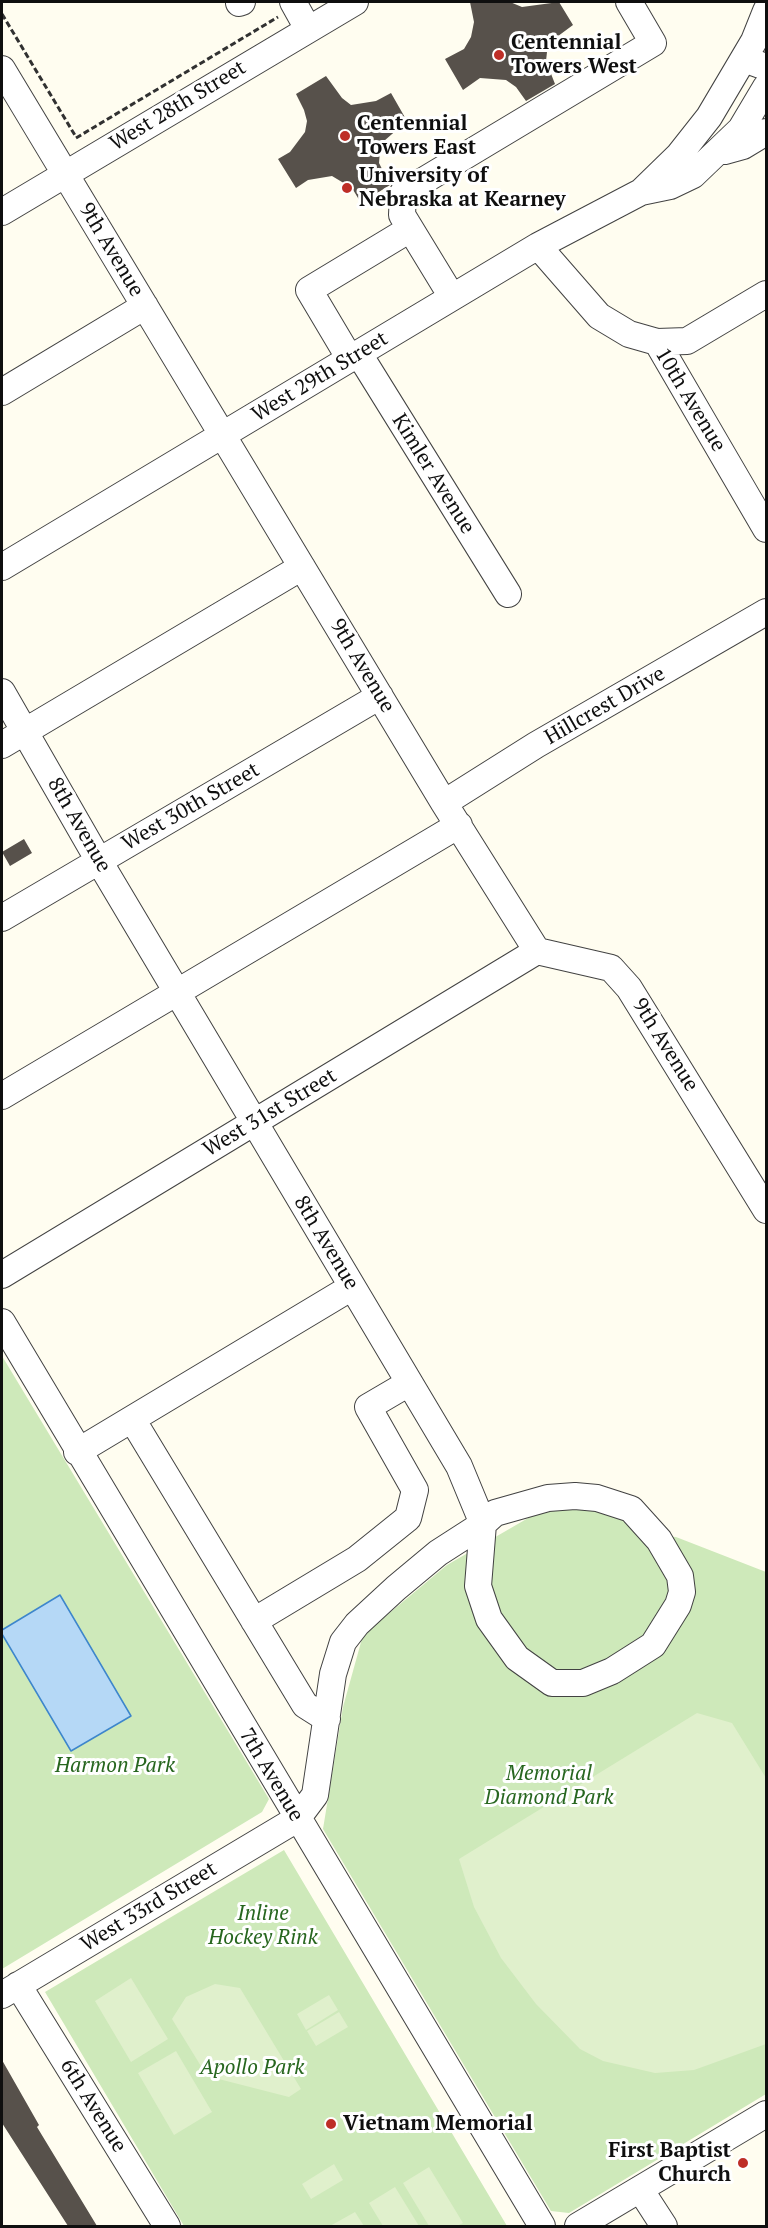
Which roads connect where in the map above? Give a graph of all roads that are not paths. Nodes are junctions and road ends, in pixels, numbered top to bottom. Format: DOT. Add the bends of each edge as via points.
graph roads {
  1 [pos="355,2"];
  2 [pos="629,2"];
  3 [pos="287,8"];
  4 [pos="766,11"];
  5 [pos="308,29"];
  6 [pos="758,54"];
  7 [pos="2,69"];
  8 [pos="766,87"];
  9 [pos="766,132"];
  10 [pos="716,154"];
  11 [pos="65,174"];
  12 [pos="641,192"];
  13 [pos="2,212"];
  14 [pos="410,229"];
  15 [pos="538,246"];
  16 [pos="766,294"];
  17 [pos="452,297"];
  18 [pos="145,306"];
  19 [pos="657,342"];
  20 [pos="354,356"];
  21 [pos="2,392"];
  22 [pos="222,435"];
  23 [pos="766,529"];
  24 [pos="2,567"];
  25 [pos="302,567"];
  26 [pos="508,594"];
  27 [pos="766,612"];
  28 [pos="2,692"];
  29 [pos="380,696"];
  30 [pos="25,731"];
  31 [pos="2,745"];
  32 [pos="444,803"];
  33 [pos="459,825"];
  34 [pos="99,861"];
  35 [pos="2,918"];
  36 [pos="537,951"];
  37 [pos="177,992"];
  38 [pos="2,1096"];
  39 [pos="254,1122"];
  40 [pos="766,1210"];
  41 [pos="2,1275"];
  42 [pos="352,1287"];
  43 [pos="2,1322"];
  44 [pos="409,1383"];
  45 [pos="132,1419"];
  46 [pos="77,1452"];
  47 [pos="483,1524"];
  48 [pos="254,1621"];
  49 [pos="327,1719"];
  50 [pos="297,1819"];
  51 [pos="10,1990"];
  52 [pos="766,2114"];
  53 [pos="640,2189"];
  54 [pos="167,2226"];
  55 [pos="542,2226"];
  56 [pos="578,2226"];
  57 [pos="664,2226"];
  1 -- 5 [label="street, West 28th Street"];
  2 -- 14 [label="street" via="653,43 403,193 402,215"];
  3 -- 5 [label="street"];
  4 -- 6 [label="street, West 29th Street"];
  5 -- 11 [label="street, West 28th Street" via="82,149"];
  6 -- 12 [label="street, West 29th Street" via="679,155"];
  7 -- 11 [label="street, 9th Avenue"];
  8 -- 10 [label="street, West 29th Street" via="741,129"];
  9 -- 10 [label="street" via="743,146"];
  10 -- 12 [label="street, West 29th Street" via="693,175 670,186"];
  11 -- 13 [label="street, West 28th Street"];
  11 -- 18 [label="street, 9th Avenue"];
  12 -- 15 [label="street, West 29th Street"];
  14 -- 17 [label="street"];
  14 -- 20 [label="street, Kimler Avenue" via="309,290"];
  15 -- 17 [label="street, West 29th Street"];
  15 -- 19 [label="street, 10th Avenue" via="598,316 629,334"];
  16 -- 19 [label="street" via="687,341"];
  17 -- 20 [label="street, West 29th Street"];
  18 -- 21 [label="street"];
  18 -- 22 [label="street, 9th Avenue"];
  19 -- 23 [label="street, 10th Avenue"];
  20 -- 22 [label="street, West 29th Street"];
  20 -- 26 [label="street, Kimler Avenue"];
  22 -- 24 [label="street, West 29th Street"];
  22 -- 25 [label="street, 9th Avenue"];
  25 -- 29 [label="street, 9th Avenue"];
  25 -- 30 [label="street"];
  27 -- 32 [label="street, Hillcrest Drive"];
  28 -- 30 [label="street, 8th Avenue"];
  29 -- 32 [label="street, 9th Avenue"];
  29 -- 34 [label="street, West 30th Street"];
  30 -- 31 [label="street"];
  30 -- 34 [label="street, 8th Avenue"];
  32 -- 33 [label="street, 9th Avenue"];
  33 -- 36 [label="street, 9th Avenue"];
  33 -- 37 [label="street"];
  34 -- 35 [label="street, West 30th Street"];
  34 -- 37 [label="street, 8th Avenue"];
  36 -- 39 [label="street, West 31st Street"];
  36 -- 40 [label="street, 9th Avenue" via="611,968 629,988"];
  37 -- 38 [label="street"];
  37 -- 39 [label="street, 8th Avenue"];
  39 -- 41 [label="street, West 31st Street"];
  39 -- 42 [label="street, 8th Avenue"];
  42 -- 44 [label="street, 8th Avenue"];
  42 -- 45 [label="street"];
  43 -- 46 [label="street, 7th Avenue"];
  44 -- 47 [label="street, 8th Avenue" via="459,1466"];
  44 -- 48 [label="street" via="368,1407 415,1490 408,1518 357,1559"];
  45 -- 46 [label="street"];
  45 -- 48 [label="street"];
  46 -- 50 [label="street, 7th Avenue"];
  47 -- 47 [label="street" via="478,1586 489,1619 517,1658 552,1683 583,1683 612,1671 653,1645 678,1605 682,1592 680,1576 658,1540 631,1509 597,1498 548,1498 495,1512"];
  47 -- 49 [label="street" via="438,1553 357,1624 343,1642 333,1674"];
  48 -- 49 [label="street" via="305,1705"];
  49 -- 50 [label="street" via="315,1795"];
  50 -- 51 [label="street, West 33rd Street"];
  50 -- 55 [label="street, 7th Avenue"];
  51 -- 54 [label="street, 6th Avenue"];
  52 -- 53 [label="street"];
  53 -- 56 [label="street"];
  53 -- 57 [label="street"];
}
